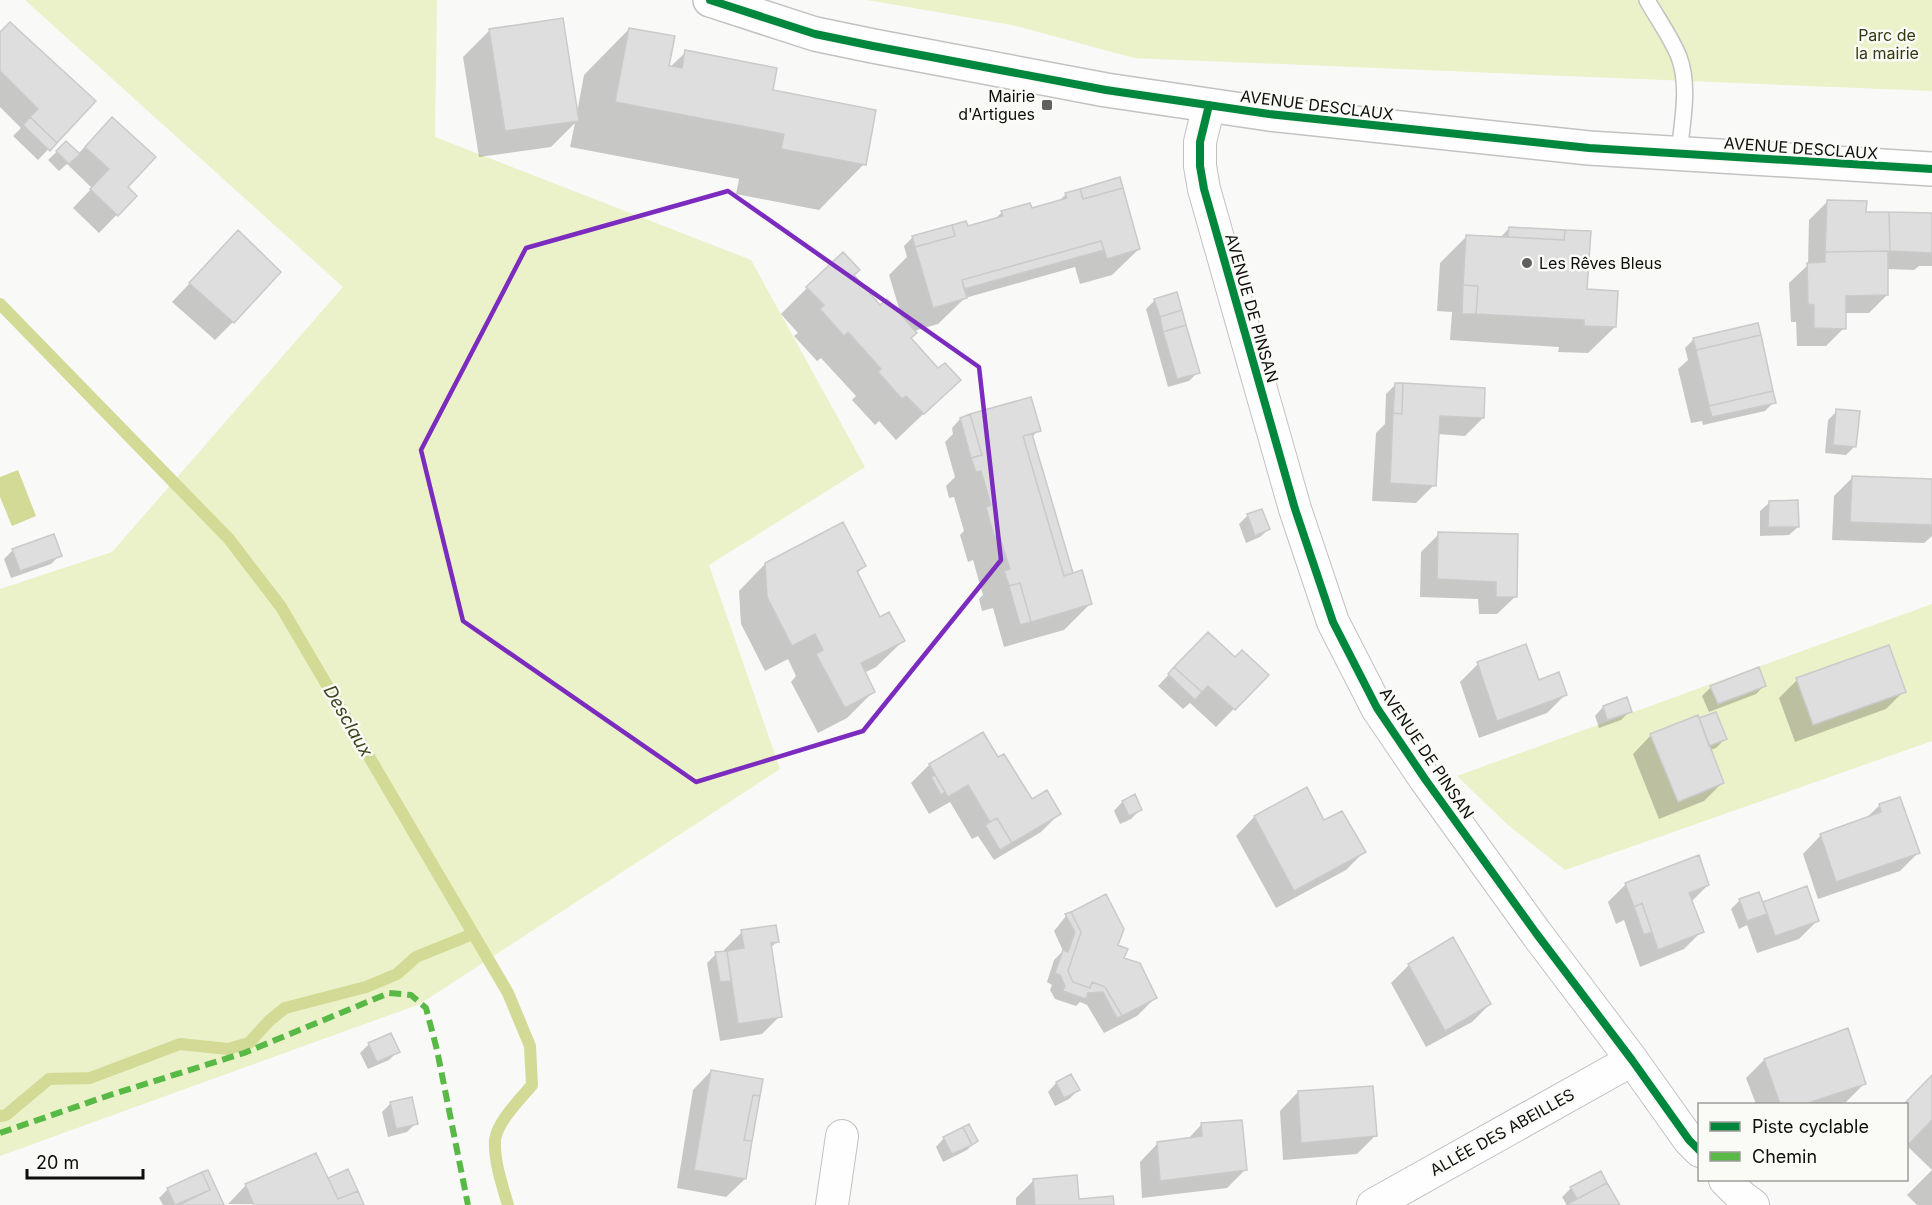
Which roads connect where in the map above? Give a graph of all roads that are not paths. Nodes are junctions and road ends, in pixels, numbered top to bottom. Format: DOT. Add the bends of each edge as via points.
graph roads {
  1 [pos="710,0"];
  2 [pos="1647,0"];
  3 [pos="1209,105"];
  4 [pos="1679,153"];
  5 [pos="1932,169"];
  6 [pos="1632,1060"];
  7 [pos="842,1136"];
  8 [pos="1698,1149"];
  9 [pos="1727,1181"];
  10 [pos="832,1205"];
  11 [pos="1372,1205"];
  12 [pos="1754,1205"];
  1 -- 3 [label="street, AVENUE DESCLAUX" via="827,37 1106,90"];
  2 -- 4 [label="lane" via="1679,57 1683,73"];
  3 -- 4 [label="street, AVENUE DESCLAUX" via="1590,148"];
  3 -- 6 [label="street, AVENUE DE PINSAN" via="1200,142 1204,189 1295,509 1333,622 1377,708 1419,770"];
  4 -- 5 [label="street, AVENUE DESCLAUX"];
  6 -- 8 [label="street, AVENUE DE PINSAN"];
  6 -- 11 [label="street, ALLÉE DES ABEILLES"];
  7 -- 10 [label="street"];
  9 -- 12 [label="street"];
}
